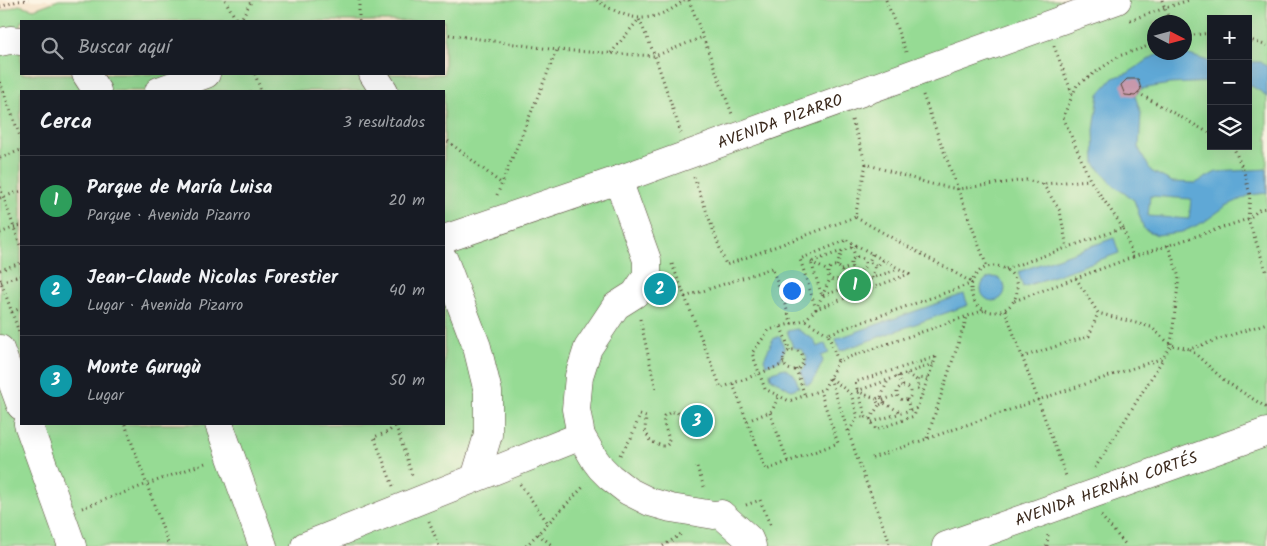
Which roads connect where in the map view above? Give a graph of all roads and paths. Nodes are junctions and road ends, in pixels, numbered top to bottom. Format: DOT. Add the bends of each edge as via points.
graph roads {
  1 [pos="29,0"];
  2 [pos="225,0"];
  3 [pos="252,0"];
  4 [pos="359,0"];
  5 [pos="597,0"];
  6 [pos="684,0"];
  7 [pos="688,0"];
  8 [pos="886,0"];
  9 [pos="1162,0"];
  10 [pos="1189,0"];
  11 [pos="0,7"];
  12 [pos="1166,8"];
  13 [pos="1123,10"];
  14 [pos="1168,15"];
  15 [pos="639,19"];
  16 [pos="237,20"];
  17 [pos="239,20"];
  18 [pos="359,20"];
  19 [pos="1207,33"];
  20 [pos="445,34"];
  21 [pos="1192,35"];
  22 [pos="703,37"];
  23 [pos="1252,40"];
  24 [pos="20,41"];
  25 [pos="0,42"];
  26 [pos="1063,43"];
  27 [pos="1147,46"];
  28 [pos="1267,46"];
  29 [pos="1045,49"];
  30 [pos="557,50"];
  31 [pos="611,54"];
  32 [pos="655,56"];
  33 [pos="914,72"];
  34 [pos="87,75"];
  35 [pos="203,75"];
  36 [pos="255,75"];
  37 [pos="374,75"];
  38 [pos="0,82"];
  39 [pos="96,90"];
  40 [pos="162,90"];
  41 [pos="261,90"];
  42 [pos="383,90"];
  43 [pos="1138,93"];
  44 [pos="733,116"];
  45 [pos="851,118"];
  46 [pos="1207,132"];
  47 [pos="682,134"];
  48 [pos="20,136"];
  49 [pos="445,139"];
  50 [pos="20,150"];
  51 [pos="1235,151"];
  52 [pos="0,158"];
  53 [pos="866,164"];
  54 [pos="703,174"];
  55 [pos="618,180"];
  56 [pos="1090,180"];
  57 [pos="502,184"];
  58 [pos="1043,184"];
  59 [pos="0,187"];
  60 [pos="958,188"];
  61 [pos="20,192"];
  62 [pos="2,197"];
  63 [pos="495,200"];
  64 [pos="1267,208"];
  65 [pos="855,217"];
  66 [pos="1248,219"];
  67 [pos="20,225"];
  68 [pos="14,228"];
  69 [pos="1123,228"];
  70 [pos="0,233"];
  71 [pos="445,239"];
  72 [pos="20,245"];
  73 [pos="1168,245"];
  74 [pos="854,246"];
  75 [pos="1067,248"];
  76 [pos="843,251"];
  77 [pos="872,254"];
  78 [pos="1133,257"];
  79 [pos="856,258"];
  80 [pos="883,260"];
  81 [pos="671,262"];
  82 [pos="810,262"];
  83 [pos="867,262"];
  84 [pos="20,263"];
  85 [pos="445,263"];
  86 [pos="875,265"];
  87 [pos="837,266"];
  88 [pos="852,267"];
  89 [pos="987,268"];
  90 [pos="898,269"];
  91 [pos="1006,269"];
  92 [pos="0,270"];
  93 [pos="828,270"];
  94 [pos="841,270"];
  95 [pos="861,271"];
  96 [pos="1267,273"];
  97 [pos="20,275"];
  98 [pos="840,277"];
  99 [pos="830,278"];
  100 [pos="1076,278"];
  101 [pos="868,279"];
  102 [pos="0,280"];
  103 [pos="972,283"];
  104 [pos="857,284"];
  105 [pos="872,288"];
  106 [pos="862,292"];
  107 [pos="635,294"];
  108 [pos="822,296"];
  109 [pos="685,297"];
  110 [pos="1014,301"];
  111 [pos="20,308"];
  112 [pos="816,309"];
  113 [pos="985,310"];
  114 [pos="1005,310"];
  115 [pos="12,312"];
  116 [pos="1098,314"];
  117 [pos="967,316"];
  118 [pos="804,320"];
  119 [pos="792,324"];
  120 [pos="1267,324"];
  121 [pos="781,327"];
  122 [pos="828,334"];
  123 [pos="20,335"];
  124 [pos="1171,345"];
  125 [pos="0,349"];
  126 [pos="1190,349"];
  127 [pos="790,351"];
  128 [pos="1022,357"];
  129 [pos="1163,358"];
  130 [pos="838,361"];
  131 [pos="784,364"];
  132 [pos="933,364"];
  133 [pos="796,369"];
  134 [pos="759,372"];
  135 [pos="907,374"];
  136 [pos="898,376"];
  137 [pos="830,377"];
  138 [pos="928,379"];
  139 [pos="888,380"];
  140 [pos="918,381"];
  141 [pos="733,384"];
  142 [pos="902,387"];
  143 [pos="917,388"];
  144 [pos="656,390"];
  145 [pos="910,390"];
  146 [pos="820,391"];
  147 [pos="858,391"];
  148 [pos="923,391"];
  149 [pos="851,394"];
  150 [pos="779,395"];
  151 [pos="897,395"];
  152 [pos="805,396"];
  153 [pos="876,399"];
  154 [pos="883,400"];
  155 [pos="907,400"];
  156 [pos="1038,400"];
  157 [pos="20,403"];
  158 [pos="879,405"];
  159 [pos="917,407"];
  160 [pos="1267,408"];
  161 [pos="910,410"];
  162 [pos="902,412"];
  163 [pos="770,413"];
  164 [pos="858,417"];
  165 [pos="866,417"];
  166 [pos="747,421"];
  167 [pos="871,421"];
  168 [pos="28,425"];
  169 [pos="124,425"];
  170 [pos="219,425"];
  171 [pos="397,425"];
  172 [pos="684,426"];
  173 [pos="849,432"];
  174 [pos="1267,432"];
  175 [pos="581,436"];
  176 [pos="927,438"];
  177 [pos="230,454"];
  178 [pos="872,458"];
  179 [pos="788,462"];
  180 [pos="506,466"];
  181 [pos="1095,468"];
  182 [pos="596,475"];
  183 [pos="475,478"];
  184 [pos="146,484"];
  185 [pos="411,504"];
  186 [pos="1084,510"];
  187 [pos="61,516"];
  188 [pos="548,523"];
  189 [pos="674,530"];
  190 [pos="538,534"];
  191 [pos="72,546"];
  192 [pos="169,546"];
  193 [pos="263,546"];
  194 [pos="305,546"];
  195 [pos="526,546"];
  196 [pos="553,546"];
  197 [pos="663,546"];
  198 [pos="752,546"];
  199 [pos="892,546"];
  200 [pos="946,546"];
  201 [pos="1127,546"];
  1 -- 11 [label="path"];
  2 -- 16 [label="path"];
  3 -- 17 [label="path"];
  4 -- 18 [label="path"];
  5 -- 15 [label="path"];
  6 -- 15 [label="path" via="664,12"];
  7 -- 22 [label="path"];
  8 -- 33 [label="path"];
  9 -- 12 [label="path"];
  10 -- 12 [label="path"];
  12 -- 13 [label="path"];
  12 -- 14 [label="path"];
  13 -- 33 [label="street, AVENIDA PIZARRO"];
  15 -- 31 [label="path"];
  15 -- 32 [label="path"];
  19 -- 21 [label="path"];
  20 -- 30 [label="path"];
  22 -- 32 [label="path"];
  22 -- 44 [label="path"];
  23 -- 28 [label="path"];
  24 -- 25 [label="street"];
  26 -- 29 [label="path"];
  27 -- 56 [label="path" via="1119,56 1078,85 1064,117"];
  30 -- 31 [label="path"];
  30 -- 57 [label="path"];
  31 -- 32 [label="path"];
  32 -- 47 [label="path"];
  33 -- 55 [label="street, AVENIDA PIZARRO"];
  33 -- 60 [label="path"];
  34 -- 39 [label="street"];
  35 -- 40 [label="street"];
  36 -- 41 [label="path"];
  37 -- 42 [label="street"];
  38 -- 48 [label="path"];
  43 -- 46 [label="path"];
  45 -- 53 [label="path"];
  49 -- 57 [label="path"];
  50 -- 52 [label="path"];
  51 -- 66 [label="path" via="1250,195"];
  53 -- 60 [label="path" via="931,184"];
  53 -- 65 [label="path"];
  54 -- 65 [label="path" via="694,177 726,265"];
  55 -- 71 [label="street, AVENIDA PIZARRO"];
  55 -- 107 [label="street" via="647,260 647,276"];
  56 -- 58 [label="path"];
  56 -- 69 [label="path"];
  57 -- 63 [label="path"];
  58 -- 60 [label="path" via="1026,180"];
  58 -- 75 [label="path" via="1060,211"];
  59 -- 62 [label="path"];
  60 -- 89 [label="path"];
  61 -- 62 [label="path"];
  62 -- 68 [label="path"];
  64 -- 66 [label="path" via="1260,209"];
  65 -- 103 [label="path"];
  66 -- 73 [label="path"];
  66 -- 96 [label="path"];
  67 -- 68 [label="path"];
  68 -- 70 [label="path"];
  68 -- 72 [label="path"];
  69 -- 75 [label="path"];
  69 -- 78 [label="path"];
  73 -- 78 [label="path"];
  73 -- 124 [label="path" via="1179,277"];
  74 -- 76 [label="path"];
  74 -- 77 [label="path"];
  74 -- 79 [label="path"];
  74 -- 112 [label="path" via="847,240 800,259"];
  75 -- 91 [label="path"];
  76 -- 82 [label="path"];
  76 -- 87 [label="path"];
  77 -- 80 [label="path"];
  77 -- 83 [label="path"];
  78 -- 100 [label="path"];
  79 -- 83 [label="path"];
  79 -- 88 [label="path" via="852,260"];
  80 -- 86 [label="path"];
  80 -- 90 [label="path"];
  81 -- 109 [label="path"];
  82 -- 93 [label="path"];
  82 -- 108 [label="path"];
  83 -- 86 [label="path"];
  83 -- 95 [label="path"];
  84 -- 92 [label="path"];
  85 -- 183 [label="street" via="477,347 488,392 488,435"];
  86 -- 101 [label="path"];
  87 -- 93 [label="path"];
  87 -- 94 [label="path"];
  88 -- 94 [label="path"];
  88 -- 95 [label="path"];
  89 -- 91 [label="path"];
  89 -- 103 [label="path" via="979,272"];
  90 -- 101 [label="path"];
  90 -- 105 [label="path" via="909,274"];
  91 -- 110 [label="path" via="1017,284"];
  93 -- 99 [label="path"];
  94 -- 98 [label="path"];
  95 -- 101 [label="path"];
  97 -- 102 [label="path"];
  98 -- 99 [label="path" via="836,280"];
  98 -- 104 [label="path"];
  99 -- 108 [label="path"];
  100 -- 110 [label="path"];
  100 -- 116 [label="path"];
  101 -- 104 [label="path"];
  101 -- 105 [label="path"];
  102 -- 115 [label="path"];
  103 -- 113 [label="path" via="975,301"];
  103 -- 122 [label="path"];
  104 -- 106 [label="path"];
  104 -- 108 [label="path"];
  105 -- 106 [label="path"];
  106 -- 112 [label="path"];
  107 -- 144 [label="path"];
  107 -- 175 [label="street" via="616,306 588,348 579,376 576,409"];
  108 -- 112 [label="path"];
  109 -- 119 [label="path" via="772,268"];
  109 -- 141 [label="path" via="721,388"];
  110 -- 114 [label="path"];
  111 -- 115 [label="path"];
  112 -- 118 [label="path"];
  113 -- 114 [label="path"];
  113 -- 117 [label="path"];
  114 -- 128 [label="path"];
  115 -- 123 [label="path"];
  116 -- 124 [label="path" via="1151,327"];
  116 -- 128 [label="path" via="1089,336"];
  117 -- 130 [label="path"];
  117 -- 176 [label="path"];
  118 -- 119 [label="path"];
  118 -- 122 [label="path"];
  119 -- 121 [label="path"];
  120 -- 126 [label="path"];
  121 -- 127 [label="path"];
  121 -- 134 [label="path" via="769,330 752,354"];
  122 -- 130 [label="path"];
  124 -- 126 [label="path"];
  124 -- 129 [label="path"];
  125 -- 157 [label="street"];
  126 -- 160 [label="path" via="1225,381"];
  127 -- 131 [label="path" via="784,358"];
  127 -- 133 [label="path" via="798,352 802,357 801,366"];
  128 -- 156 [label="path"];
  129 -- 156 [label="path"];
  129 -- 181 [label="path"];
  130 -- 137 [label="path"];
  131 -- 133 [label="path"];
  131 -- 134 [label="path"];
  132 -- 135 [label="path"];
  132 -- 138 [label="path"];
  132 -- 147 [label="path" via="936,357 855,382"];
  133 -- 152 [label="path"];
  134 -- 141 [label="path"];
  134 -- 150 [label="path" via="765,389"];
  135 -- 136 [label="path"];
  135 -- 140 [label="path"];
  136 -- 139 [label="path"];
  136 -- 142 [label="path"];
  137 -- 146 [label="path" via="824,390"];
  137 -- 149 [label="path"];
  137 -- 173 [label="path"];
  138 -- 140 [label="path" via="919,378"];
  138 -- 148 [label="path"];
  139 -- 147 [label="path"];
  139 -- 154 [label="path"];
  140 -- 143 [label="path"];
  141 -- 166 [label="path"];
  142 -- 145 [label="path"];
  142 -- 151 [label="path"];
  143 -- 145 [label="path"];
  143 -- 148 [label="path"];
  145 -- 155 [label="path"];
  146 -- 152 [label="path"];
  146 -- 179 [label="path" via="838,443"];
  147 -- 149 [label="path"];
  147 -- 153 [label="path"];
  147 -- 165 [label="path"];
  148 -- 159 [label="path"];
  149 -- 164 [label="path"];
  150 -- 152 [label="path" via="789,401"];
  150 -- 163 [label="path"];
  151 -- 154 [label="path"];
  151 -- 155 [label="path"];
  153 -- 154 [label="path"];
  153 -- 158 [label="path"];
  154 -- 158 [label="path"];
  154 -- 162 [label="path"];
  155 -- 161 [label="path"];
  156 -- 176 [label="path"];
  156 -- 186 [label="path"];
  158 -- 167 [label="path"];
  159 -- 161 [label="path"];
  159 -- 167 [label="path" via="914,416 876,430"];
  161 -- 162 [label="path"];
  162 -- 167 [label="path"];
  163 -- 166 [label="path"];
  163 -- 179 [label="path"];
  164 -- 165 [label="path"];
  164 -- 173 [label="path"];
  165 -- 167 [label="path"];
  166 -- 179 [label="path" via="766,470"];
  168 -- 187 [label="street"];
  169 -- 184 [label="path"];
  170 -- 177 [label="street"];
  171 -- 185 [label="path"];
  171 -- 185 [label="path" via="374,438"];
  172 -- 182 [label="path" via="677,412 664,416 669,443 662,446 650,441 645,430 646,417 640,415 631,438"];
  173 -- 199 [label="path"];
  174 -- 186 [label="street, AVENIDA HERNÁN CORTÉS"];
  175 -- 180 [label="street"];
  175 -- 182 [label="street"];
  176 -- 178 [label="path"];
  177 -- 184 [label="path"];
  177 -- 193 [label="street"];
  180 -- 183 [label="street"];
  180 -- 188 [label="path"];
  182 -- 188 [label="path"];
  182 -- 198 [label="street" via="610,477 650,502 721,514 749,539"];
  183 -- 185 [label="street"];
  184 -- 187 [label="path"];
  184 -- 192 [label="path"];
  185 -- 194 [label="street"];
  186 -- 200 [label="street, AVENIDA HERNÁN CORTÉS"];
  186 -- 201 [label="path" via="1102,516"];
  187 -- 191 [label="street"];
  188 -- 190 [label="path"];
  189 -- 197 [label="path" via="683,532"];
  190 -- 195 [label="path"];
  190 -- 196 [label="path"];
}
